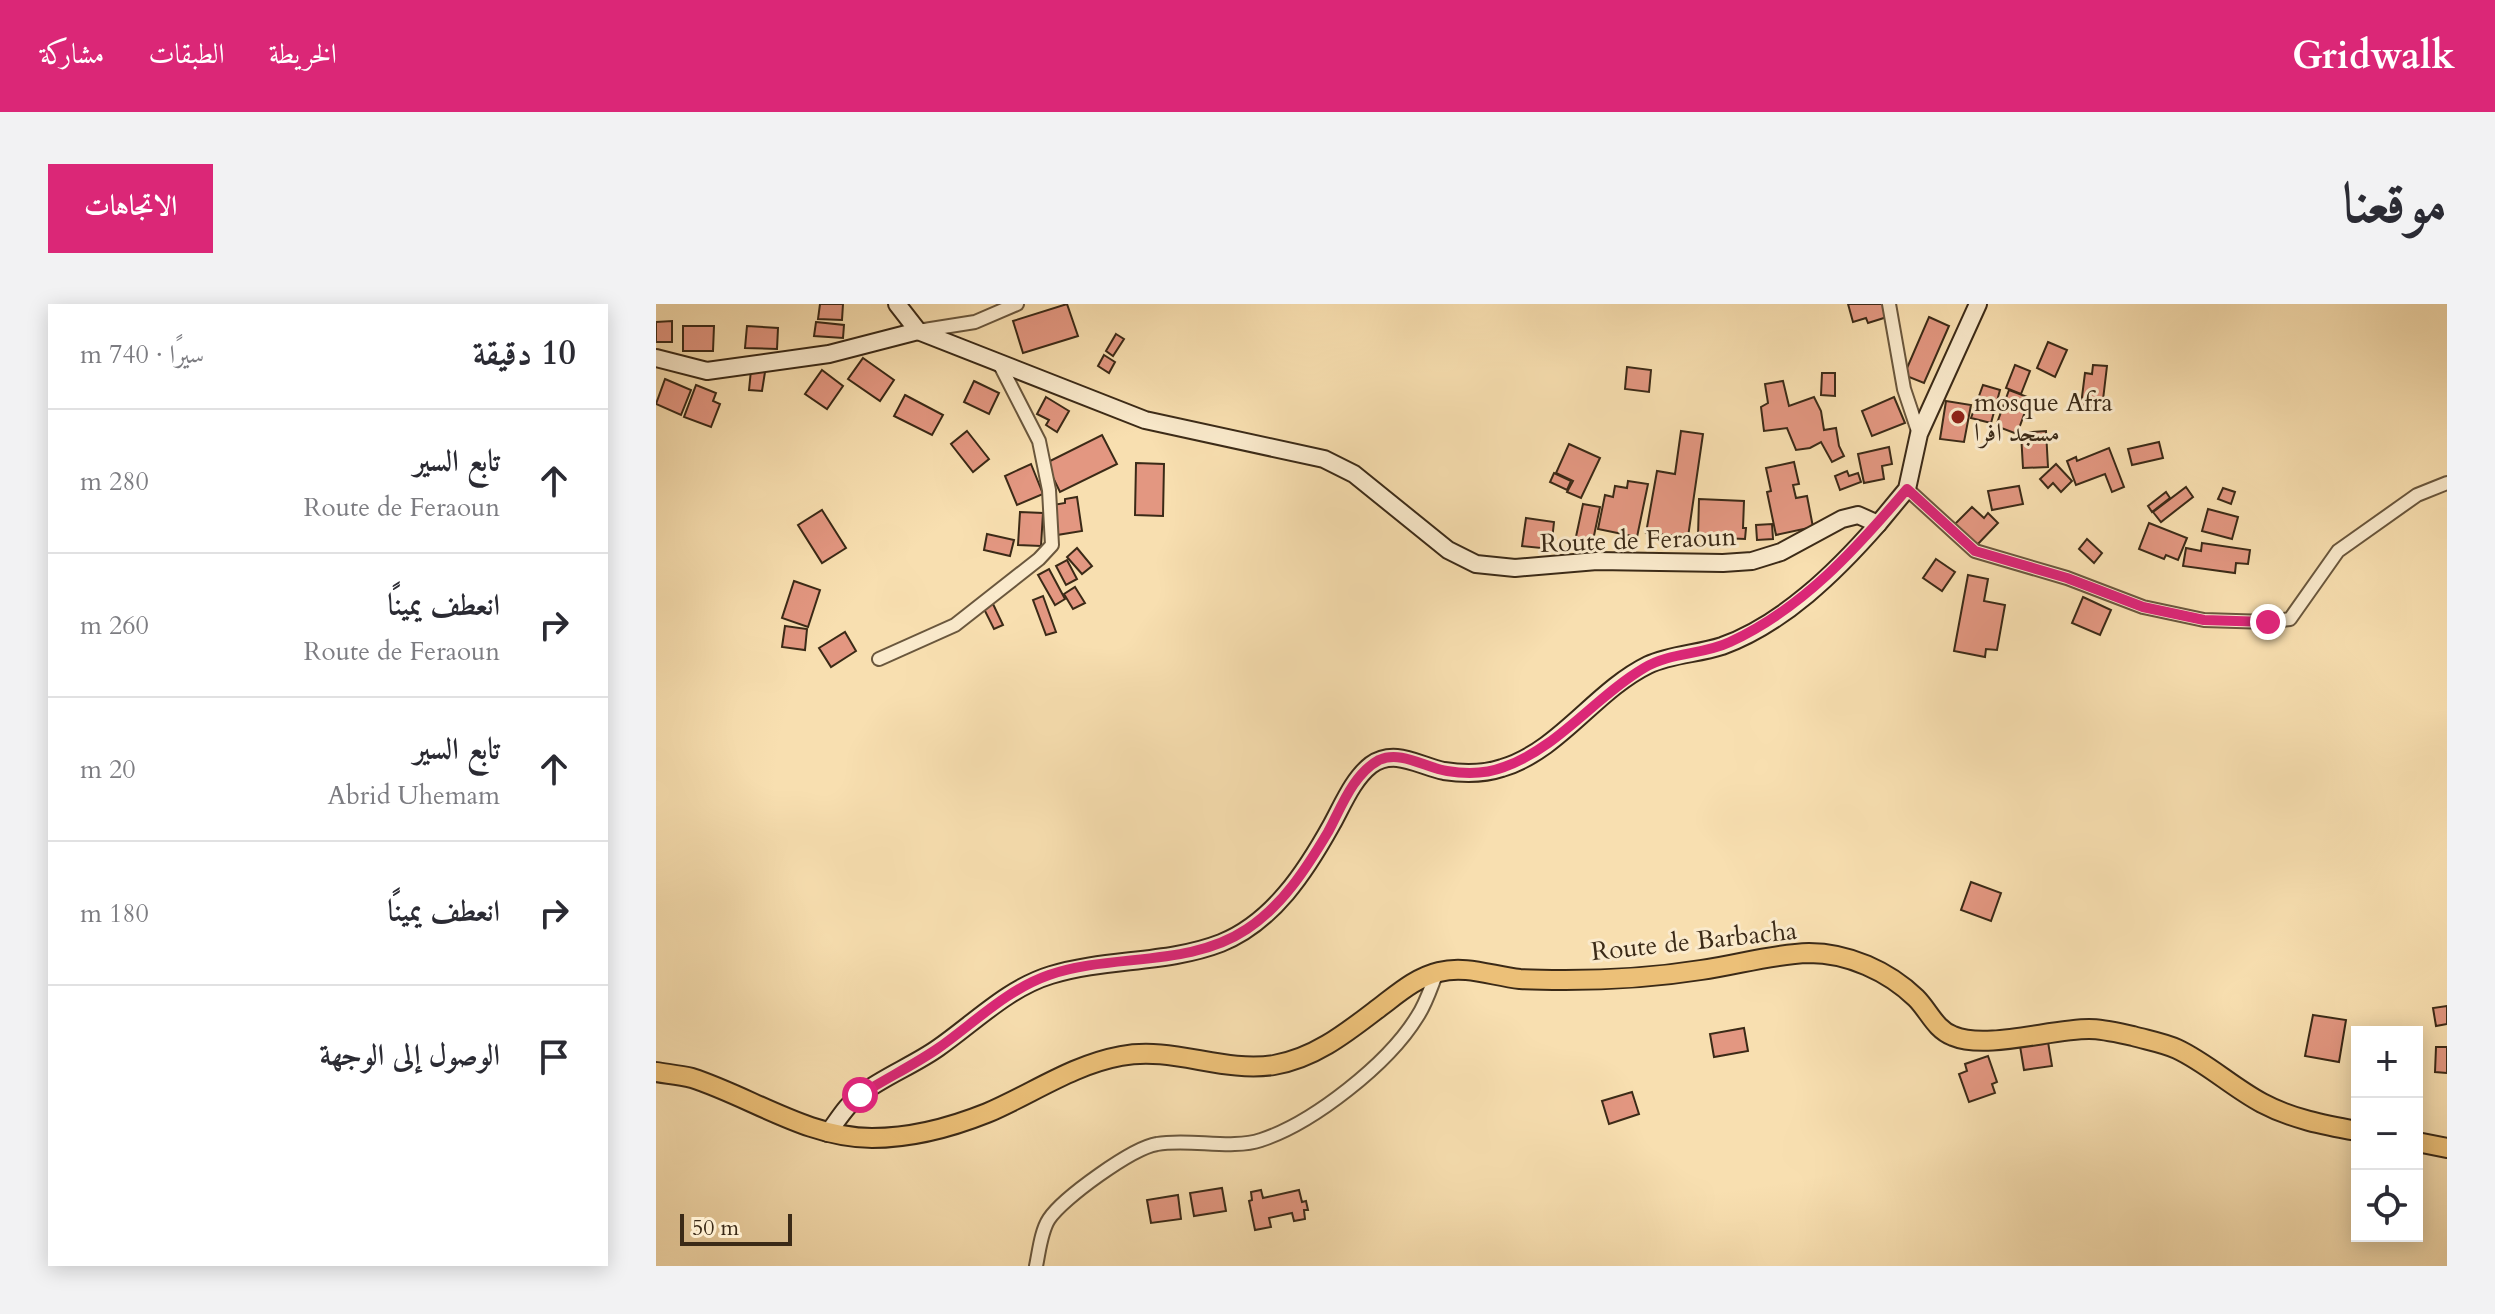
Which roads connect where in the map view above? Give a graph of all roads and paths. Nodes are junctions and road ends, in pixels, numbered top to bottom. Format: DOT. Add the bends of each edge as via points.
graph roads {
  1 [pos="897,304"];
  2 [pos="1017,304"];
  3 [pos="1889,304"];
  4 [pos="1978,304"];
  5 [pos="918,331"];
  6 [pos="656,358"];
  7 [pos="998,361"];
  8 [pos="1919,434"];
  9 [pos="2447,483"];
  10 [pos="1907,489"];
  11 [pos="1878,524"];
  12 [pos="879,659"];
  13 [pos="1437,972"];
  14 [pos="656,1072"];
  15 [pos="2351,1130"];
  16 [pos="828,1133"];
  17 [pos="2423,1143"];
  18 [pos="2447,1148"];
  19 [pos="1036,1266"];
  1 -- 5 [label="main road"];
  2 -- 5 [label="street" via="975,322"];
  3 -- 8 [label="street" via="1904,389"];
  4 -- 8 [label="main road"];
  5 -- 6 [label="main road" via="829,354 707,371"];
  5 -- 7 [label="main road, Route de Feraoun"];
  7 -- 11 [label="main road, Route de Feraoun" via="1145,420 1324,459 1354,474 1448,550 1476,564 1515,568 1597,561 1752,561 1781,552 1842,519 1858,515"];
  7 -- 12 [label="street" via="1039,441 1052,545 955,625"];
  8 -- 10 [label="main road"];
  9 -- 10 [label="street" via="2417,495 2338,551 2290,619 2268,622 2204,620 2143,607 1975,551"];
  10 -- 11 [label="main road"];
  11 -- 16 [label="main road" via="1774,620 1722,646 1647,666 1525,759 1473,773 1444,771 1402,757 1383,758 1368,767 1350,791 1293,885 1245,930 1193,952 1048,975 860,1095"];
  13 -- 15 [label="main road, Route de Barbacha" via="1566,980 1828,954 1893,980 1958,1038 1996,1040 2092,1029 2135,1037 2176,1049 2282,1113"];
  13 -- 16 [label="main road, Route de Barbacha" via="1411,984 1333,1042 1273,1065 1156,1052 1119,1056 943,1127 897,1137"];
  13 -- 19 [label="street" via="1418,1016 1391,1050 1335,1098 1296,1125 1258,1142 1158,1143 1129,1154 1063,1202 1046,1222"];
  14 -- 16 [label="main road, Route de Barbacha" via="689,1077"];
  17 -- 18 [label="main road"];
}
